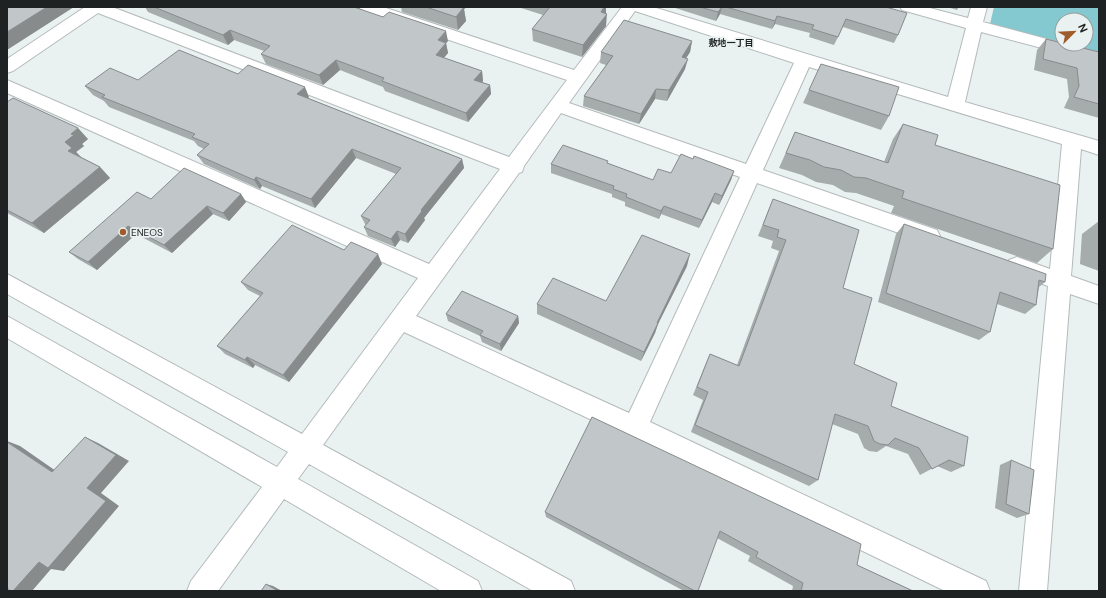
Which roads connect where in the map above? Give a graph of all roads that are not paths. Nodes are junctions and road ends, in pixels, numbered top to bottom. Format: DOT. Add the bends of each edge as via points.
graph roads {
  1 [pos="97,7"];
  2 [pos="367,7"];
  3 [pos="630,7"];
  4 [pos="637,7"];
  5 [pos="908,7"];
  6 [pos="979,7"];
  7 [pos="975,25"];
  8 [pos="1099,58"];
  9 [pos="804,60"];
  10 [pos="7,67"];
  11 [pos="579,78"];
  12 [pos="7,86"];
  13 [pos="955,105"];
  14 [pos="559,106"];
  15 [pos="1072,140"];
  16 [pos="1099,148"];
  17 [pos="515,167"];
  18 [pos="751,174"];
  19 [pos="947,242"];
  20 [pos="1000,260"];
  21 [pos="433,275"];
  22 [pos="1060,281"];
  23 [pos="7,283"];
  24 [pos="1099,295"];
  25 [pos="402,320"];
  26 [pos="7,326"];
  27 [pos="635,428"];
  28 [pos="306,450"];
  29 [pos="282,483"];
  30 [pos="201,591"];
  31 [pos="468,591"];
  32 [pos="561,591"];
  33 [pos="976,591"];
  34 [pos="1034,591"];
  1 -- 10 [label="street"];
  1 -- 17 [label="street"];
  2 -- 11 [label="street"];
  3 -- 11 [label="street"];
  4 -- 9 [label="street"];
  5 -- 7 [label="street"];
  6 -- 7 [label="street"];
  7 -- 8 [label="street"];
  7 -- 13 [label="street"];
  9 -- 13 [label="street"];
  9 -- 18 [label="street"];
  11 -- 14 [label="street"];
  12 -- 21 [label="street"];
  13 -- 15 [label="street"];
  14 -- 17 [label="street"];
  14 -- 18 [label="street"];
  15 -- 16 [label="street"];
  15 -- 22 [label="street"];
  17 -- 21 [label="street"];
  18 -- 19 [label="street"];
  18 -- 27 [label="street"];
  20 -- 22 [label="street"];
  21 -- 25 [label="street"];
  22 -- 24 [label="street"];
  22 -- 34 [label="street"];
  23 -- 28 [label="street"];
  25 -- 27 [label="street"];
  25 -- 28 [label="street"];
  26 -- 29 [label="street"];
  27 -- 33 [label="street"];
  28 -- 29 [label="street"];
  28 -- 32 [label="street"];
  29 -- 30 [label="street"];
  29 -- 31 [label="street"];
}
